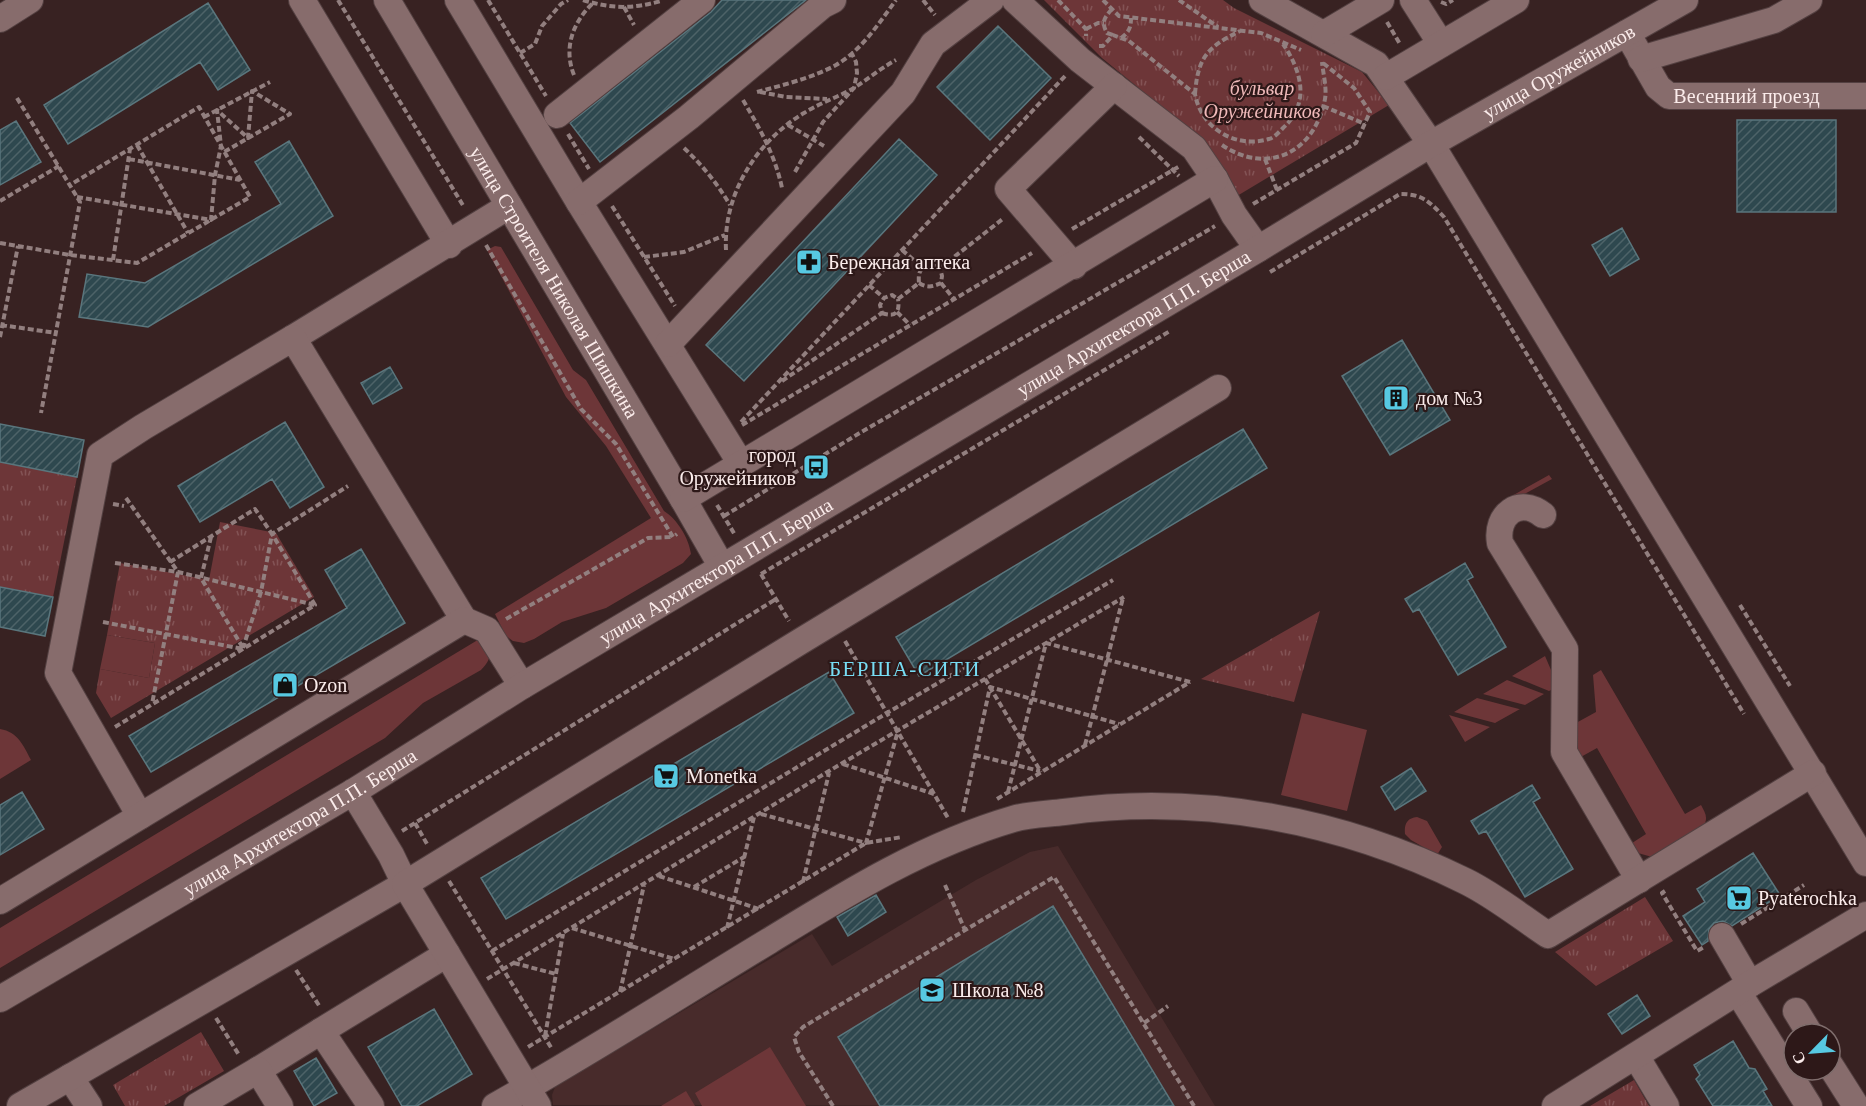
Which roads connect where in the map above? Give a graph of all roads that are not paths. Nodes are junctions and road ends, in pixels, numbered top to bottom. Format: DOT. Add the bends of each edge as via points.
graph roads {
  1 [pos="30,0"];
  2 [pos="302,0"];
  3 [pos="387,0"];
  4 [pos="458,0"];
  5 [pos="702,0"];
  6 [pos="833,0"];
  7 [pos="991,0"];
  8 [pos="1016,0"];
  9 [pos="1262,0"];
  10 [pos="1413,0"];
  11 [pos="1516,0"];
  12 [pos="1685,0"];
  13 [pos="1809,0"];
  14 [pos="1379,1"];
  15 [pos="0,19"];
  16 [pos="1627,33"];
  17 [pos="1441,44"];
  18 [pos="1319,45"];
  19 [pos="1641,59"];
  20 [pos="1386,76"];
  21 [pos="1114,86"];
  22 [pos="1866,96"];
  23 [pos="557,116"];
  24 [pos="1431,144"];
  25 [pos="1215,179"];
  26 [pos="579,202"];
  27 [pos="509,206"];
  28 [pos="449,244"];
  29 [pos="1258,249"];
  30 [pos="1074,266"];
  31 [pos="293,339"];
  32 [pos="668,344"];
  33 [pos="1218,388"];
  34 [pos="741,464"];
  35 [pos="683,499"];
  36 [pos="1543,515"];
  37 [pos="722,567"];
  38 [pos="475,625"];
  39 [pos="522,686"];
  40 [pos="1813,774"];
  41 [pos="353,792"];
  42 [pos="140,816"];
  43 [pos="1866,863"];
  44 [pos="1639,880"];
  45 [pos="405,884"];
  46 [pos="0,901"];
  47 [pos="1866,915"];
  48 [pos="1722,936"];
  49 [pos="447,954"];
  50 [pos="1744,988"];
  51 [pos="0,999"];
  52 [pos="1796,1011"];
  53 [pos="1803,1022"];
  54 [pos="326,1028"];
  55 [pos="1636,1056"];
  56 [pos="254,1072"];
  57 [pos="70,1077"];
  58 [pos="1841,1082"];
  59 [pos="532,1097"];
  60 [pos="20,1106"];
  61 [pos="89,1106"];
  62 [pos="197,1106"];
  63 [pos="280,1106"];
  64 [pos="371,1106"];
  65 [pos="495,1106"];
  66 [pos="1555,1106"];
  67 [pos="1666,1106"];
  68 [pos="1809,1106"];
  69 [pos="1856,1106"];
  1 -- 15 [label="street"];
  2 -- 28 [label="street"];
  3 -- 27 [label="street, улица Строителя Николая Шишкина"];
  4 -- 26 [label="street"];
  5 -- 23 [label="street"];
  6 -- 26 [label="street"];
  7 -- 32 [label="street" via="933,44 903,93"];
  8 -- 21 [label="street"];
  9 -- 18 [label="street"];
  10 -- 17 [label="street"];
  11 -- 17 [label="street"];
  12 -- 16 [label="street, улица Оружейников"];
  13 -- 19 [label="street" via="1774,20"];
  14 -- 18 [label="street"];
  16 -- 19 [label="street, Весенний проезд"];
  16 -- 24 [label="street, улица Оружейников"];
  17 -- 20 [label="street"];
  18 -- 20 [label="street" via="1376,63"];
  19 -- 22 [label="street, Весенний проезд" via="1658,87 1669,96"];
  20 -- 24 [label="street"];
  21 -- 25 [label="street" via="1194,148 1209,149"];
  21 -- 30 [label="street" via="1008,189"];
  24 -- 29 [label="street, улица Архитектора П.П. Берша"];
  24 -- 40 [label="street"];
  25 -- 29 [label="street"];
  25 -- 30 [label="street"];
  26 -- 32 [label="street"];
  27 -- 28 [label="street"];
  27 -- 35 [label="street, улица Строителя Николая Шишкина"];
  28 -- 31 [label="street"];
  29 -- 37 [label="street, улица Архитектора П.П. Берша"];
  30 -- 34 [label="street"];
  31 -- 38 [label="street"];
  31 -- 42 [label="street" via="100,455 58,673"];
  32 -- 34 [label="street"];
  33 -- 45 [label="street"];
  34 -- 35 [label="street"];
  35 -- 37 [label="street, улица Строителя Николая Шишкина"];
  36 -- 44 [label="street" via="1534,508 1523,507 1510,512 1502,519 1498,531 1500,543 1565,649 1564,752"];
  37 -- 39 [label="street, улица Архитектора П.П. Берша"];
  38 -- 39 [label="street"];
  38 -- 42 [label="street"];
  39 -- 41 [label="street, улица Архитектора П.П. Берша"];
  40 -- 43 [label="street"];
  40 -- 44 [label="street"];
  41 -- 45 [label="street"];
  41 -- 51 [label="street, улица Архитектора П.П. Берша"];
  42 -- 46 [label="street"];
  44 -- 59 [label="street" via="1548,935 1467,882 1388,847 1306,824 1243,811 1181,806 1099,807 1015,819 940,846 867,881 562,1066"];
  45 -- 49 [label="street"];
  45 -- 57 [label="street"];
  47 -- 50 [label="street"];
  48 -- 50 [label="street"];
  49 -- 54 [label="street"];
  49 -- 59 [label="street"];
  50 -- 55 [label="street"];
  50 -- 68 [label="street"];
  52 -- 53 [label="street"];
  54 -- 56 [label="street"];
  54 -- 64 [label="street"];
  55 -- 66 [label="street"];
  55 -- 67 [label="street"];
  56 -- 62 [label="street"];
  56 -- 63 [label="street"];
  57 -- 60 [label="street"];
  57 -- 61 [label="street"];
  58 -- 69 [label="street"];
  59 -- 65 [label="street"];
}
